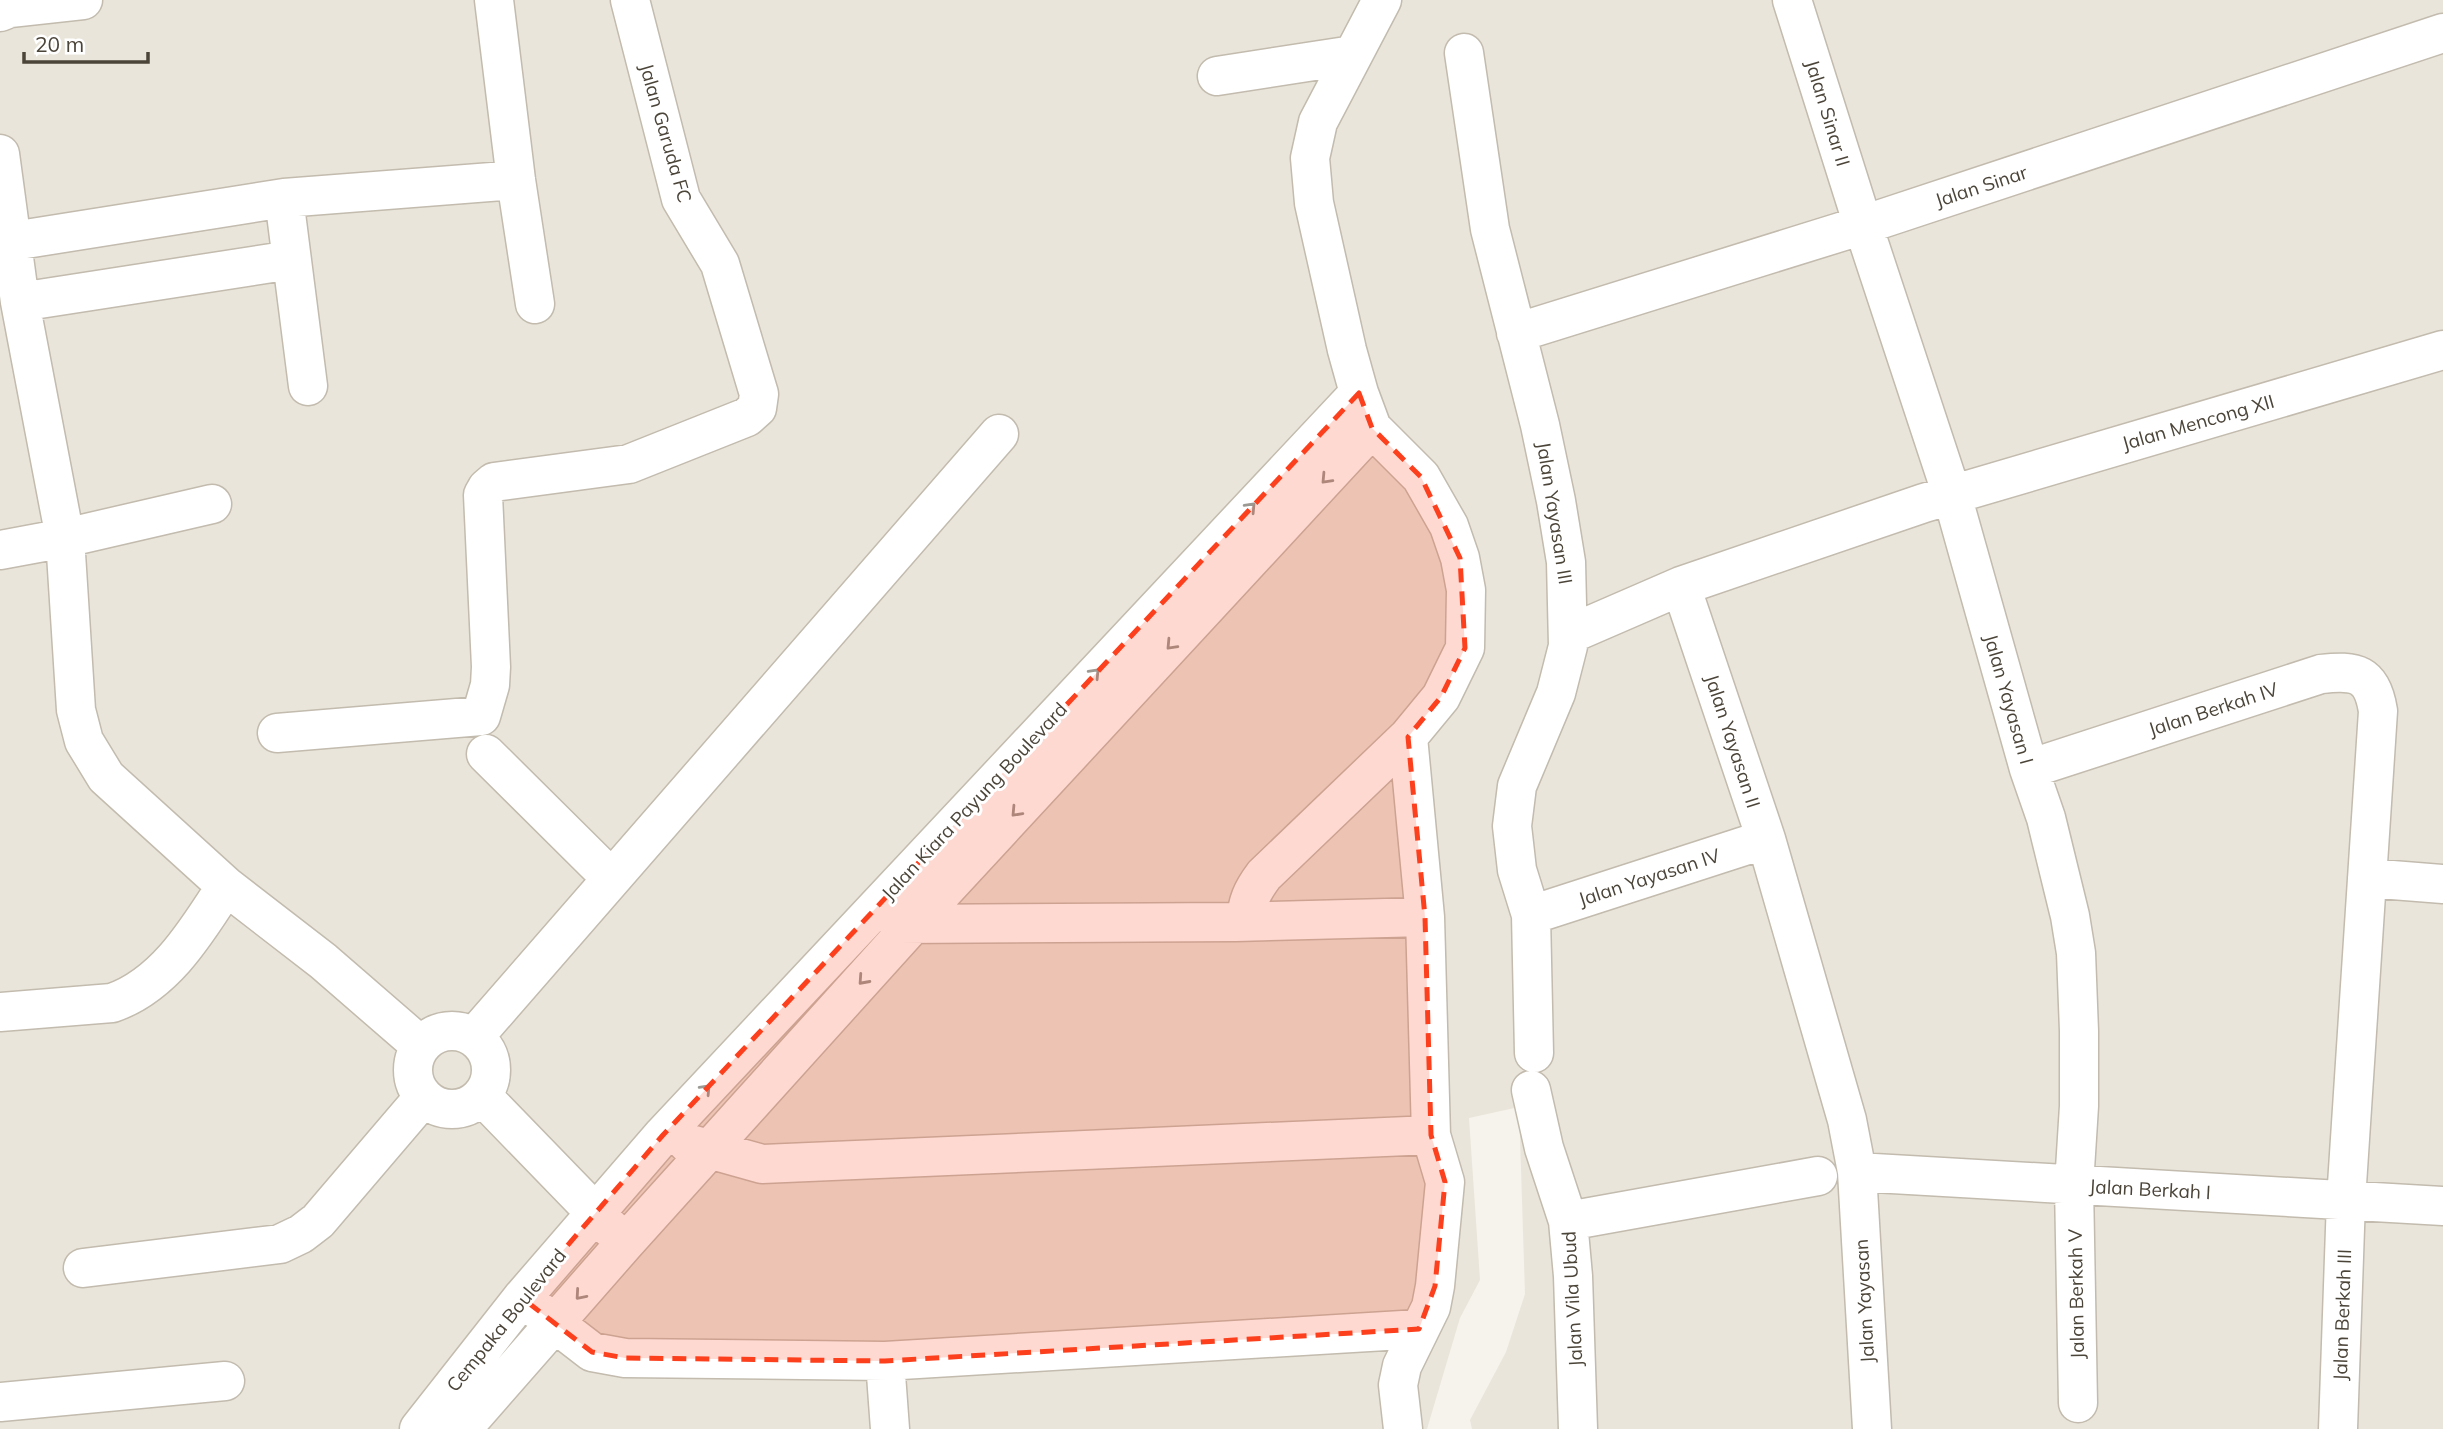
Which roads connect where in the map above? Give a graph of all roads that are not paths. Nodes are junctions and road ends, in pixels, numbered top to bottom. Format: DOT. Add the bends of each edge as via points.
graph roads {
  1 [pos="83,0"];
  2 [pos="494,0"];
  3 [pos="631,0"];
  4 [pos="1382,0"];
  5 [pos="1792,0"];
  6 [pos="0,12"];
  7 [pos="2443,33"];
  8 [pos="1464,53"];
  9 [pos="1353,55"];
  10 [pos="1217,76"];
  11 [pos="0,154"];
  12 [pos="516,180"];
  13 [pos="284,198"];
  14 [pos="1863,225"];
  15 [pos="13,241"];
  16 [pos="291,260"];
  17 [pos="20,302"];
  18 [pos="535,304"];
  19 [pos="1516,332"];
  20 [pos="2443,350"];
  21 [pos="308,386"];
  22 [pos="1359,393"];
  23 [pos="1372,428"];
  24 [pos="999,434"];
  25 [pos="1952,495"];
  26 [pos="212,504"];
  27 [pos="65,538"];
  28 [pos="0,550"];
  29 [pos="1681,586"];
  30 [pos="1568,635"];
  31 [pos="2378,711"];
  32 [pos="277,733"];
  33 [pos="1408,737"];
  34 [pos="486,754"];
  35 [pos="2029,769"];
  36 [pos="1766,839"];
  37 [pos="611,878"];
  38 [pos="2367,878"];
  39 [pos="2443,884"];
  40 [pos="226,886"];
  41 [pos="1531,915"];
  42 [pos="1424,917"];
  43 [pos="862,921"];
  44 [pos="1246,922"];
  45 [pos="912,925"];
  46 [pos="0,1012"];
  47 [pos="474,1037"];
  48 [pos="421,1045"];
  49 [pos="1532,1071"];
  50 [pos="482,1096"];
  51 [pos="423,1098"];
  52 [pos="663,1135"];
  53 [pos="1431,1135"];
  54 [pos="709,1151"];
  55 [pos="1857,1172"];
  56 [pos="1818,1175"];
  57 [pos="2074,1185"];
  58 [pos="2346,1200"];
  59 [pos="2443,1206"];
  60 [pos="594,1212"];
  61 [pos="1568,1221"];
  62 [pos="625,1243"];
  63 [pos="83,1268"];
  64 [pos="522,1298"];
  65 [pos="555,1325"];
  66 [pos="1419,1329"];
  67 [pos="885,1361"];
  68 [pos="225,1381"];
  69 [pos="0,1402"];
  70 [pos="2078,1403"];
  71 [pos="419,1429"];
  72 [pos="462,1429"];
  73 [pos="890,1429"];
  74 [pos="1403,1429"];
  75 [pos="1578,1429"];
  76 [pos="1872,1429"];
  77 [pos="2338,1429"];
  1 -- 6 [label="street"];
  2 -- 12 [label="street"];
  3 -- 32 [label="street, Jalan Garuda FC" via="681,199 720,264 759,394 757,408 747,418 629,464 494,482 487,488 483,495 491,667 481,716"];
  4 -- 9 [label="street"];
  5 -- 14 [label="street, Jalan Sinar II"];
  7 -- 14 [label="street, Jalan Sinar"];
  8 -- 19 [label="street, Jalan Yayasan III" via="1490,229"];
  9 -- 10 [label="street"];
  9 -- 22 [label="street" via="1318,122 1310,158 1314,203"];
  11 -- 15 [label="street"];
  12 -- 13 [label="street"];
  12 -- 18 [label="street"];
  13 -- 15 [label="street"];
  13 -- 16 [label="street"];
  14 -- 19 [label="street, Jalan Sinar"];
  14 -- 25 [label="street, Jalan Yayasan I"];
  15 -- 17 [label="street"];
  16 -- 17 [label="street"];
  16 -- 21 [label="street"];
  17 -- 27 [label="street"];
  19 -- 30 [label="street, Jalan Yayasan III" via="1556,501 1566,562"];
  20 -- 25 [label="street, Jalan Mencong XII"];
  22 -- 23 [label="street"];
  43 -- 22 [label="street, Jalan Kiara Payung Boulevard, one-way"];
  23 -- 33 [label="street" via="1421,477 1434,499 1461,558 1466,590 1465,648 1441,696"];
  23 -- 45 [label="street, Jalan Kiara Payung Boulevard, one-way"];
  24 -- 37 [label="street"];
  25 -- 29 [label="street"];
  25 -- 35 [label="street, Jalan Yayasan I"];
  26 -- 27 [label="street"];
  27 -- 28 [label="street"];
  27 -- 40 [label="street" via="76,710 84,741 106,777"];
  29 -- 30 [label="street"];
  29 -- 36 [label="street, Jalan Yayasan II"];
  30 -- 41 [label="street, Jalan Yayasan III" via="1556,693 1517,786 1513,837 1517,870"];
  31 -- 35 [label="street, Jalan Berkah IV" via="2375,692 2364,678 2345,672 2321,674"];
  31 -- 38 [label="street, Jalan Berkah III"];
  33 -- 42 [label="street"];
  33 -- 44 [label="street" via="1264,876 1252,890"];
  34 -- 37 [label="street"];
  35 -- 57 [label="street, Jalan Yayasan I" via="2058,864 2076,953 2079,1106"];
  36 -- 41 [label="street, Jalan Yayasan IV"];
  36 -- 55 [label="street, Jalan Yayasan II" via="1847,1120"];
  37 -- 47 [label="street"];
  38 -- 39 [label="street"];
  38 -- 58 [label="street, Jalan Berkah III"];
  40 -- 46 [label="street" via="197,931 151,983 130,997 112,1003"];
  40 -- 48 [label="street"];
  41 -- 49 [label="street, Jalan Yayasan III"];
  42 -- 44 [label="street"];
  42 -- 53 [label="street"];
  43 -- 45 [label="street"];
  52 -- 43 [label="street, Jalan Kiara Payung Boulevard, one-way"];
  44 -- 45 [label="street"];
  45 -- 54 [label="street, Jalan Kiara Payung Boulevard, one-way"];
  47 -- 48 [label="street" via="455,1031 436,1034"];
  47 -- 50 [label="street" via="488,1054 491,1076"];
  48 -- 51 [label="street" via="413,1062 414,1082"];
  49 -- 61 [label="street, Jalan Vila Ubud" via="1544,1149"];
  50 -- 51 [label="street" via="464,1108 442,1109"];
  50 -- 60 [label="street"];
  51 -- 63 [label="street" via="318,1221 301,1234 280,1244"];
  52 -- 54 [label="street"];
  52 -- 60 [label="street, Jalan Kiara Payung Boulevard"];
  53 -- 54 [label="street" via="762,1164"];
  53 -- 66 [label="street" via="1445,1182 1435,1286 1431,1307"];
  54 -- 62 [label="street, Jalan Kiara Payung Boulevard"];
  55 -- 57 [label="street, Jalan Berkah I"];
  55 -- 76 [label="street, Jalan Yayasan"];
  56 -- 61 [label="street"];
  57 -- 58 [label="street, Jalan Berkah I"];
  57 -- 70 [label="street, Jalan Berkah V"];
  58 -- 59 [label="street, Jalan Berkah I"];
  58 -- 77 [label="street, Jalan Berkah III"];
  60 -- 62 [label="street"];
  60 -- 64 [label="street, Cempaka Boulevard"];
  61 -- 75 [label="street, Jalan Vila Ubud"];
  62 -- 65 [label="street, Jalan Kiara Payung Boulevard, one-way"];
  64 -- 65 [label="street"];
  64 -- 71 [label="street, Cempaka Boulevard"];
  65 -- 67 [label="street" via="592,1352 625,1358"];
  65 -- 72 [label="street, Jalan Kiara Payung Boulevard"];
  66 -- 67 [label="street"];
  66 -- 74 [label="street" via="1398,1385"];
  67 -- 73 [label="street"];
  68 -- 69 [label="street"];
}
